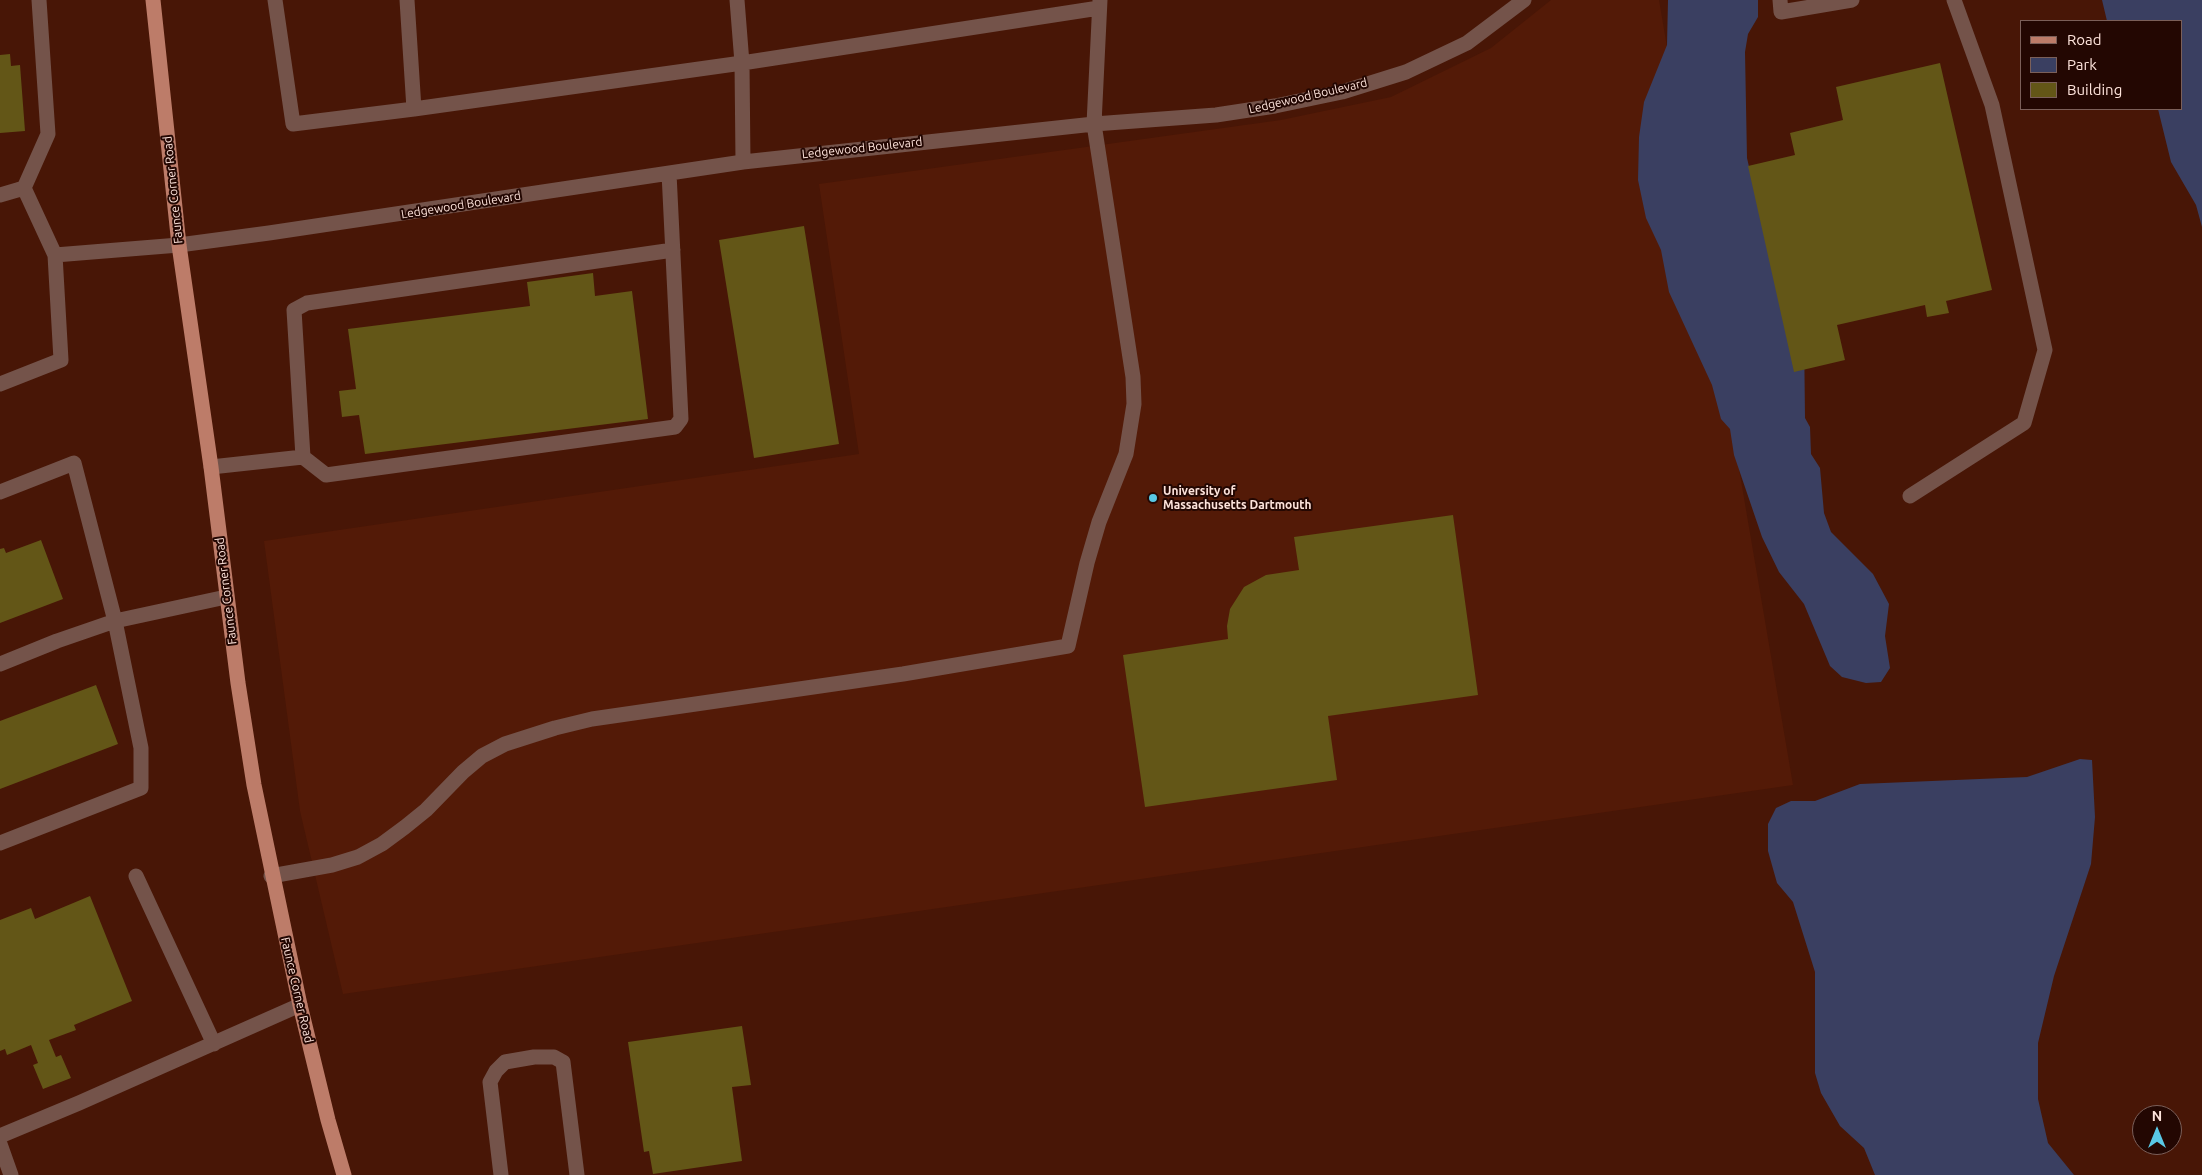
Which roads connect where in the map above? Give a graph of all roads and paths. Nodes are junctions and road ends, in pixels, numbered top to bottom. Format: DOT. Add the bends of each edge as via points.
graph roads {
  1 [pos="38,0"];
  2 [pos="153,0"];
  3 [pos="275,0"];
  4 [pos="407,0"];
  5 [pos="737,0"];
  6 [pos="1524,0"];
  7 [pos="1780,0"];
  8 [pos="1852,0"];
  9 [pos="1954,0"];
  10 [pos="1099,4"];
  11 [pos="742,63"];
  12 [pos="414,109"];
  13 [pos="1094,124"];
  14 [pos="743,162"];
  15 [pos="669,172"];
  16 [pos="24,188"];
  17 [pos="0,196"];
  18 [pos="179,245"];
  19 [pos="673,250"];
  20 [pos="55,255"];
  21 [pos="0,384"];
  22 [pos="303,457"];
  23 [pos="211,467"];
  24 [pos="0,492"];
  25 [pos="1910,496"];
  26 [pos="226,597"];
  27 [pos="115,621"];
  28 [pos="0,664"];
  29 [pos="0,844"];
  30 [pos="136,876"];
  31 [pos="271,876"];
  32 [pos="300,1005"];
  33 [pos="214,1044"];
  34 [pos="0,1136"];
  35 [pos="0,1144"];
  36 [pos="11,1175"];
  37 [pos="344,1175"];
  38 [pos="501,1175"];
  39 [pos="577,1175"];
  1 -- 16 [label="street" via="48,134"];
  2 -- 18 [label="main road, Faunce Corner Road"];
  3 -- 12 [label="street" via="293,124"];
  4 -- 12 [label="street"];
  5 -- 11 [label="street"];
  6 -- 13 [label="street, Ledgewood Boulevard" via="1467,43 1406,72 1342,92 1216,115"];
  7 -- 8 [label="street" via="1781,12"];
  9 -- 25 [label="street" via="1992,105 2044,350 2024,423"];
  10 -- 11 [label="street"];
  10 -- 13 [label="street"];
  11 -- 12 [label="street"];
  11 -- 14 [label="street"];
  13 -- 14 [label="street, Ledgewood Boulevard"];
  13 -- 31 [label="street" via="1133,377 1134,404 1126,454 1099,522 1068,646 592,719 555,728 505,744 482,756 426,810 382,844 332,865"];
  14 -- 15 [label="street, Ledgewood Boulevard"];
  15 -- 18 [label="street, Ledgewood Boulevard" via="448,208"];
  15 -- 19 [label="street"];
  16 -- 17 [label="street"];
  16 -- 20 [label="street"];
  18 -- 20 [label="street, Ledgewood Boulevard"];
  18 -- 23 [label="main road, Faunce Corner Road"];
  19 -- 22 [label="street" via="307,303 294,310"];
  19 -- 22 [label="street" via="681,419 675,426 326,475"];
  20 -- 21 [label="street" via="61,360"];
  22 -- 23 [label="street"];
  23 -- 26 [label="main road, Faunce Corner Road"];
  24 -- 27 [label="street" via="74,463"];
  26 -- 27 [label="street"];
  26 -- 31 [label="main road, Faunce Corner Road" via="249,758"];
  27 -- 28 [label="street"];
  27 -- 29 [label="street" via="141,748 141,788"];
  30 -- 33 [label="street"];
  31 -- 32 [label="main road, Faunce Corner Road"];
  32 -- 33 [label="street"];
  32 -- 37 [label="main road, Faunce Corner Road"];
  33 -- 34 [label="street"];
  35 -- 36 [label="street"];
  38 -- 39 [label="street" via="490,1082 505,1062 554,1057 563,1062"];
}
